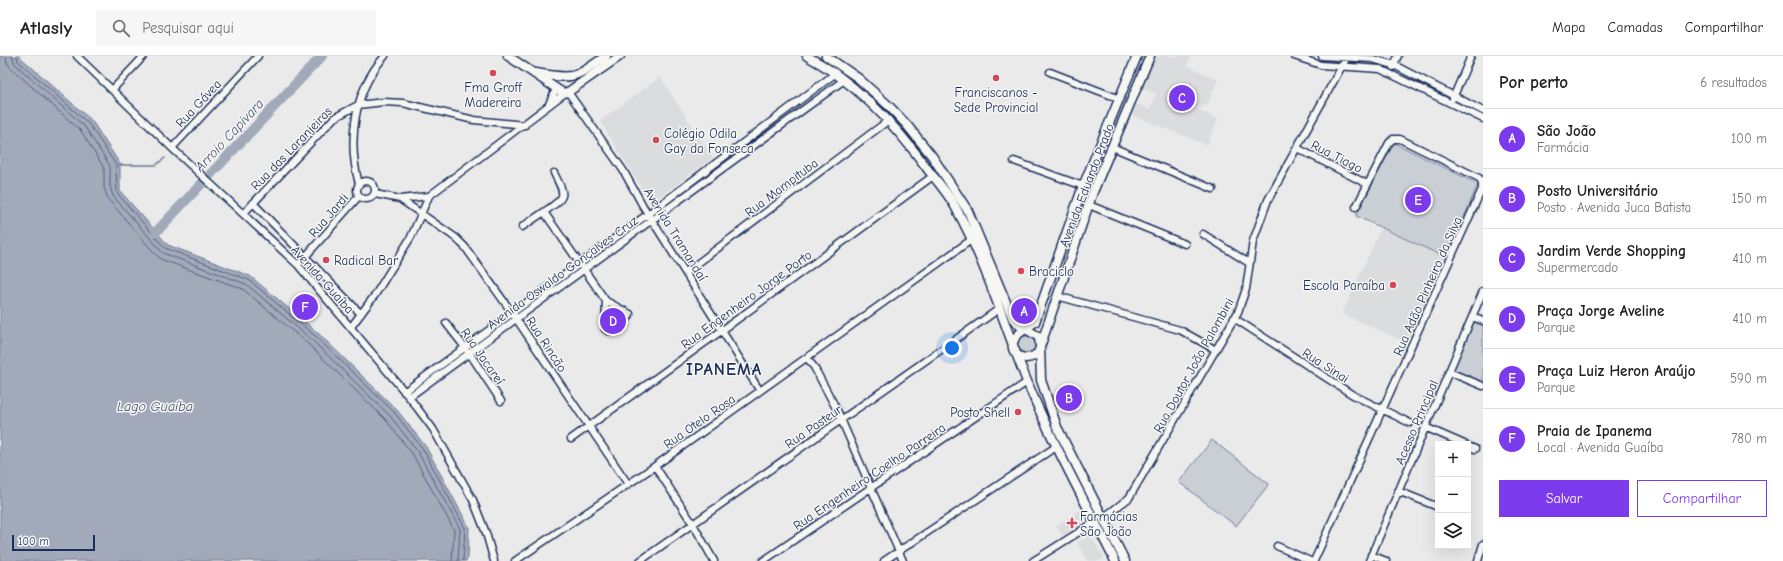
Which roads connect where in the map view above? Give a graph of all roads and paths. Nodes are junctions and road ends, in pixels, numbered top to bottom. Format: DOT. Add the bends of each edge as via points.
graph roads {
  1 [pos="77,56"];
  2 [pos="144,56"];
  3 [pos="258,56"];
  4 [pos="385,56"];
  5 [pos="508,56"];
  6 [pos="606,56"];
  7 [pos="620,56"];
  8 [pos="807,56"];
  9 [pos="826,56"];
  10 [pos="1137,56"];
  11 [pos="1150,56"];
  12 [pos="1294,56"];
  13 [pos="1324,56"];
  14 [pos="1398,56"];
  15 [pos="1471,56"];
  16 [pos="1347,57"];
  17 [pos="1320,65"];
  18 [pos="1394,65"];
  19 [pos="1342,66"];
  20 [pos="533,72"];
  21 [pos="1050,72"];
  22 [pos="1390,72"];
  23 [pos="836,73"];
  24 [pos="564,77"];
  25 [pos="844,80"];
  26 [pos="113,89"];
  27 [pos="556,89"];
  28 [pos="568,91"];
  29 [pos="1455,95"];
  30 [pos="1120,99"];
  31 [pos="358,104"];
  32 [pos="1451,104"];
  33 [pos="548,107"];
  34 [pos="1483,111"];
  35 [pos="1114,115"];
  36 [pos="1483,119"];
  37 [pos="889,120"];
  38 [pos="770,123"];
  39 [pos="525,125"];
  40 [pos="775,130"];
  41 [pos="1119,130"];
  42 [pos="1112,147"];
  43 [pos="172,148"];
  44 [pos="1297,148"];
  45 [pos="1014,161"];
  46 [pos="712,166"];
  47 [pos="554,173"];
  48 [pos="717,173"];
  49 [pos="933,176"];
  50 [pos="359,184"];
  51 [pos="1367,184"];
  52 [pos="1083,186"];
  53 [pos="1214,189"];
  54 [pos="375,194"];
  55 [pos="359,196"];
  56 [pos="429,196"];
  57 [pos="400,199"];
  58 [pos="254,203"];
  59 [pos="1089,205"];
  60 [pos="1356,207"];
  61 [pos="544,212"];
  62 [pos="243,214"];
  63 [pos="421,214"];
  64 [pos="648,214"];
  65 [pos="652,220"];
  66 [pos="522,227"];
  67 [pos="1202,234"];
  68 [pos="971,240"];
  69 [pos="1185,244"];
  70 [pos="306,257"];
  71 [pos="581,263"];
  72 [pos="1249,263"];
  73 [pos="298,265"];
  74 [pos="585,269"];
  75 [pos="686,272"];
  76 [pos="1483,291"];
  77 [pos="1057,296"];
  78 [pos="606,301"];
  79 [pos="999,309"];
  80 [pos="361,314"];
  81 [pos="515,316"];
  82 [pos="1472,317"];
  83 [pos="1234,318"];
  84 [pos="1483,321"];
  85 [pos="446,323"];
  86 [pos="351,327"];
  87 [pos="722,330"];
  88 [pos="1026,330"];
  89 [pos="1040,346"];
  90 [pos="1014,350"];
  91 [pos="1216,350"];
  92 [pos="468,351"];
  93 [pos="807,358"];
  94 [pos="1449,372"];
  95 [pos="1027,382"];
  96 [pos="1483,386"];
  97 [pos="760,391"];
  98 [pos="404,392"];
  99 [pos="409,397"];
  100 [pos="501,401"];
  101 [pos="1383,410"];
  102 [pos="841,420"];
  103 [pos="1410,423"];
  104 [pos="588,427"];
  105 [pos="1425,427"];
  106 [pos="571,439"];
  107 [pos="1457,441"];
  108 [pos="1057,446"];
  109 [pos="1471,447"];
  110 [pos="1476,449"];
  111 [pos="655,466"];
  112 [pos="628,484"];
  113 [pos="870,488"];
  114 [pos="1398,491"];
  115 [pos="1435,506"];
  116 [pos="1099,520"];
  117 [pos="693,524"];
  118 [pos="1483,544"];
  119 [pos="1277,546"];
  120 [pos="899,551"];
  121 [pos="1370,558"];
  122 [pos="494,561"];
  123 [pos="515,561"];
  124 [pos="640,561"];
  125 [pos="714,561"];
  126 [pos="763,561"];
  127 [pos="884,561"];
  128 [pos="903,561"];
  129 [pos="1034,561"];
  130 [pos="1115,561"];
  131 [pos="1125,561"];
  132 [pos="1310,561"];
  133 [pos="1314,561"];
  134 [pos="1386,561"];
  135 [pos="1478,561"];
  1 -- 26 [label="street, Avenida Guaíba"];
  2 -- 26 [label="street"];
  3 -- 43 [label="street, Rua Gávea"];
  4 -- 31 [label="street" via="376,66"];
  5 -- 20 [label="main road"];
  6 -- 24 [label="main road" via="579,75"];
  7 -- 28 [label="main road"];
  8 -- 23 [label="main road"];
  9 -- 88 [label="main road" via="858,78 889,106 932,156 968,212 1013,319"];
  10 -- 30 [label="main road, Avenida Eduardo Prado"];
  11 -- 41 [label="main road, Avenida Eduardo Prado"];
  12 -- 17 [label="street"];
  13 -- 16 [label="street"];
  13 -- 17 [label="street"];
  14 -- 18 [label="street"];
  15 -- 29 [label="street"];
  16 -- 18 [label="street" via="1373,59"];
  16 -- 19 [label="street, Rua Doutor João Palombini"];
  17 -- 19 [label="street"];
  18 -- 22 [label="street"];
  18 -- 29 [label="street"];
  19 -- 22 [label="street" via="1369,67"];
  19 -- 44 [label="street, Rua Doutor João Palombini"];
  20 -- 24 [label="main road"];
  20 -- 27 [label="main road"];
  21 -- 30 [label="street"];
  22 -- 32 [label="street"];
  23 -- 25 [label="main road"];
  23 -- 38 [label="street, Avenida Oswaldo Gonçalves Cruz"];
  24 -- 27 [label="main road" via="556,82"];
  24 -- 28 [label="main road" via="572,82"];
  25 -- 37 [label="main road"];
  25 -- 40 [label="street, Avenida Oswaldo Gonçalves Cruz"];
  26 -- 43 [label="street, Avenida Guaíba"];
  27 -- 28 [label="main road" via="560,93"];
  27 -- 33 [label="street"];
  28 -- 33 [label="street"];
  28 -- 64 [label="street, Avenida Tramandaí" via="623,170"];
  29 -- 32 [label="street"];
  29 -- 34 [label="street"];
  30 -- 35 [label="main road, Avenida Eduardo Prado"];
  31 -- 39 [label="street, Rua das Laranjeiras" via="403,104 474,120"];
  31 -- 50 [label="street" via="353,144 354,167"];
  31 -- 58 [label="street, Rua das Laranjeiras" via="334,118"];
  32 -- 36 [label="street"];
  33 -- 39 [label="street"];
  35 -- 41 [label="main road" via="1113,124"];
  35 -- 52 [label="main road, Avenida Eduardo Prado"];
  37 -- 49 [label="main road"];
  37 -- 75 [label="street, Rua Mampituba"];
  38 -- 40 [label="street"];
  38 -- 46 [label="street, Avenida Oswaldo Gonçalves Cruz"];
  39 -- 56 [label="street"];
  40 -- 48 [label="street, Avenida Oswaldo Gonçalves Cruz"];
  41 -- 42 [label="main road, Avenida Eduardo Prado"];
  42 -- 53 [label="street"];
  42 -- 59 [label="main road, Avenida Eduardo Prado"];
  43 -- 62 [label="street, Avenida Guaíba"];
  44 -- 51 [label="street, Rua Tiago"];
  44 -- 72 [label="street, Rua Doutor João Palombini" via="1268,200 1253,241"];
  45 -- 52 [label="street"];
  46 -- 48 [label="street"];
  46 -- 64 [label="street, Avenida Oswaldo Gonçalves Cruz"];
  47 -- 61 [label="street" via="563,190 562,200"];
  48 -- 65 [label="street, Avenida Oswaldo Gonçalves Cruz"];
  49 -- 68 [label="main road" via="957,209"];
  49 -- 87 [label="street, Rua Engenheiro Jorge Porto"];
  50 -- 54 [label="street" via="367,180 371,182 375,185"];
  50 -- 55 [label="street"];
  51 -- 60 [label="street, Rua Adão Pinheiro da Silva"];
  51 -- 101 [label="street, Rua Adão Pinheiro da Silva" via="1390,141 1396,139 1479,178 1483,185"];
  52 -- 88 [label="main road, Avenida Eduardo Prado" via="1035,322"];
  54 -- 55 [label="street" via="368,199"];
  54 -- 57 [label="street, Rua Rincão"];
  55 -- 70 [label="street, Rua Jardi"];
  56 -- 57 [label="street"];
  56 -- 63 [label="street"];
  57 -- 63 [label="street, Rua Rincão"];
  58 -- 62 [label="street, Rua das Laranjeiras"];
  58 -- 70 [label="street, Avenida Guaíba"];
  59 -- 69 [label="street"];
  59 -- 77 [label="main road, Avenida Eduardo Prado"];
  61 -- 66 [label="street"];
  61 -- 71 [label="street"];
  62 -- 73 [label="street, Avenida Guaíba"];
  63 -- 80 [label="street" via="411,237"];
  63 -- 81 [label="street, Rua Rincão" via="466,247"];
  64 -- 65 [label="street, Avenida Tramandaí"];
  64 -- 71 [label="street, Avenida Oswaldo Gonçalves Cruz"];
  65 -- 74 [label="street, Avenida Oswaldo Gonçalves Cruz"];
  65 -- 75 [label="street, Avenida Tramandaí"];
  67 -- 72 [label="street"];
  68 -- 79 [label="main road"];
  68 -- 93 [label="street, Rua Otelo Rosa"];
  70 -- 73 [label="street, Rua Jardi"];
  70 -- 80 [label="street, Avenida Guaíba"];
  71 -- 74 [label="street"];
  71 -- 81 [label="street, Avenida Oswaldo Gonçalves Cruz"];
  72 -- 83 [label="street, Rua Doutor João Palombini" via="1246,289"];
  73 -- 86 [label="street, Avenida Guaíba"];
  74 -- 78 [label="street"];
  74 -- 81 [label="street, Avenida Oswaldo Gonçalves Cruz"];
  75 -- 87 [label="street, Avenida Tramandaí"];
  76 -- 82 [label="street, Acesso Principal"];
  77 -- 89 [label="main road, Avenida Eduardo Prado"];
  77 -- 91 [label="street" via="1180,330"];
  78 -- 78 [label="street" via="605,329 608,331 630,315"];
  79 -- 90 [label="main road"];
  79 -- 102 [label="street, Rua Pasteur"];
  80 -- 86 [label="street"];
  81 -- 92 [label="street, Avenida Oswaldo Gonçalves Cruz"];
  81 -- 104 [label="street, Rua Rincão"];
  82 -- 84 [label="street"];
  82 -- 94 [label="street, Acesso Principal"];
  83 -- 91 [label="street, Rua Doutor João Palombini"];
  83 -- 101 [label="street, Rua Sinai" via="1353,395"];
  85 -- 92 [label="street, Rua Jacareí"];
  86 -- 98 [label="street, Avenida Guaíba"];
  87 -- 97 [label="street, Avenida Tramandaí"];
  87 -- 104 [label="street, Rua Engenheiro Jorge Porto"];
  88 -- 89 [label="main road" via="1036,335"];
  88 -- 90 [label="main road, Avenida Eduardo Prado" via="1015,338"];
  89 -- 90 [label="main road, Avenida Eduardo Prado" via="1038,353 1026,359"];
  89 -- 116 [label="main road" via="1041,380 1051,412"];
  90 -- 95 [label="main road"];
  91 -- 116 [label="street, Rua Doutor João Palombini" via="1129,498"];
  92 -- 98 [label="street, Avenida Oswaldo Gonçalves Cruz"];
  92 -- 99 [label="street, Avenida Oswaldo Gonçalves Cruz"];
  92 -- 100 [label="street, Rua Jacareí"];
  93 -- 97 [label="street, Rua Otelo Rosa"];
  93 -- 102 [label="street" via="825,386"];
  94 -- 96 [label="street"];
  94 -- 105 [label="street, Acesso Principal"];
  95 -- 108 [label="main road"];
  95 -- 113 [label="street, Rua Engenheiro Coelho Parreira"];
  97 -- 111 [label="street, Rua Otelo Rosa"];
  98 -- 99 [label="street, Avenida Guaíba"];
  99 -- 122 [label="street, Avenida Guaíba" via="433,429 473,500"];
  101 -- 103 [label="street, Rua Sinai"];
  101 -- 133 [label="street, Rua Adão Pinheiro da Silva"];
  102 -- 113 [label="street"];
  102 -- 117 [label="street, Rua Pasteur"];
  104 -- 106 [label="street, Rua Engenheiro Jorge Porto"];
  104 -- 112 [label="street, Rua Rincão"];
  105 -- 107 [label="street"];
  105 -- 114 [label="street, Acesso Principal"];
  108 -- 116 [label="main road"];
  108 -- 120 [label="street"];
  109 -- 110 [label="street"];
  111 -- 112 [label="street, Rua Otelo Rosa"];
  111 -- 117 [label="street"];
  112 -- 123 [label="street, Rua Otelo Rosa"];
  113 -- 120 [label="street"];
  113 -- 126 [label="street, Rua Engenheiro Coelho Parreira"];
  114 -- 115 [label="street"];
  114 -- 121 [label="street, Acesso Principal"];
  116 -- 129 [label="street, Rua Doutor João Palombini"];
  116 -- 130 [label="main road"];
  116 -- 131 [label="main road"];
  117 -- 124 [label="street, Rua Pasteur"];
  117 -- 125 [label="street"];
  118 -- 135 [label="street"];
  119 -- 132 [label="street"];
  120 -- 127 [label="street"];
  120 -- 128 [label="street"];
  121 -- 134 [label="street"];
}
